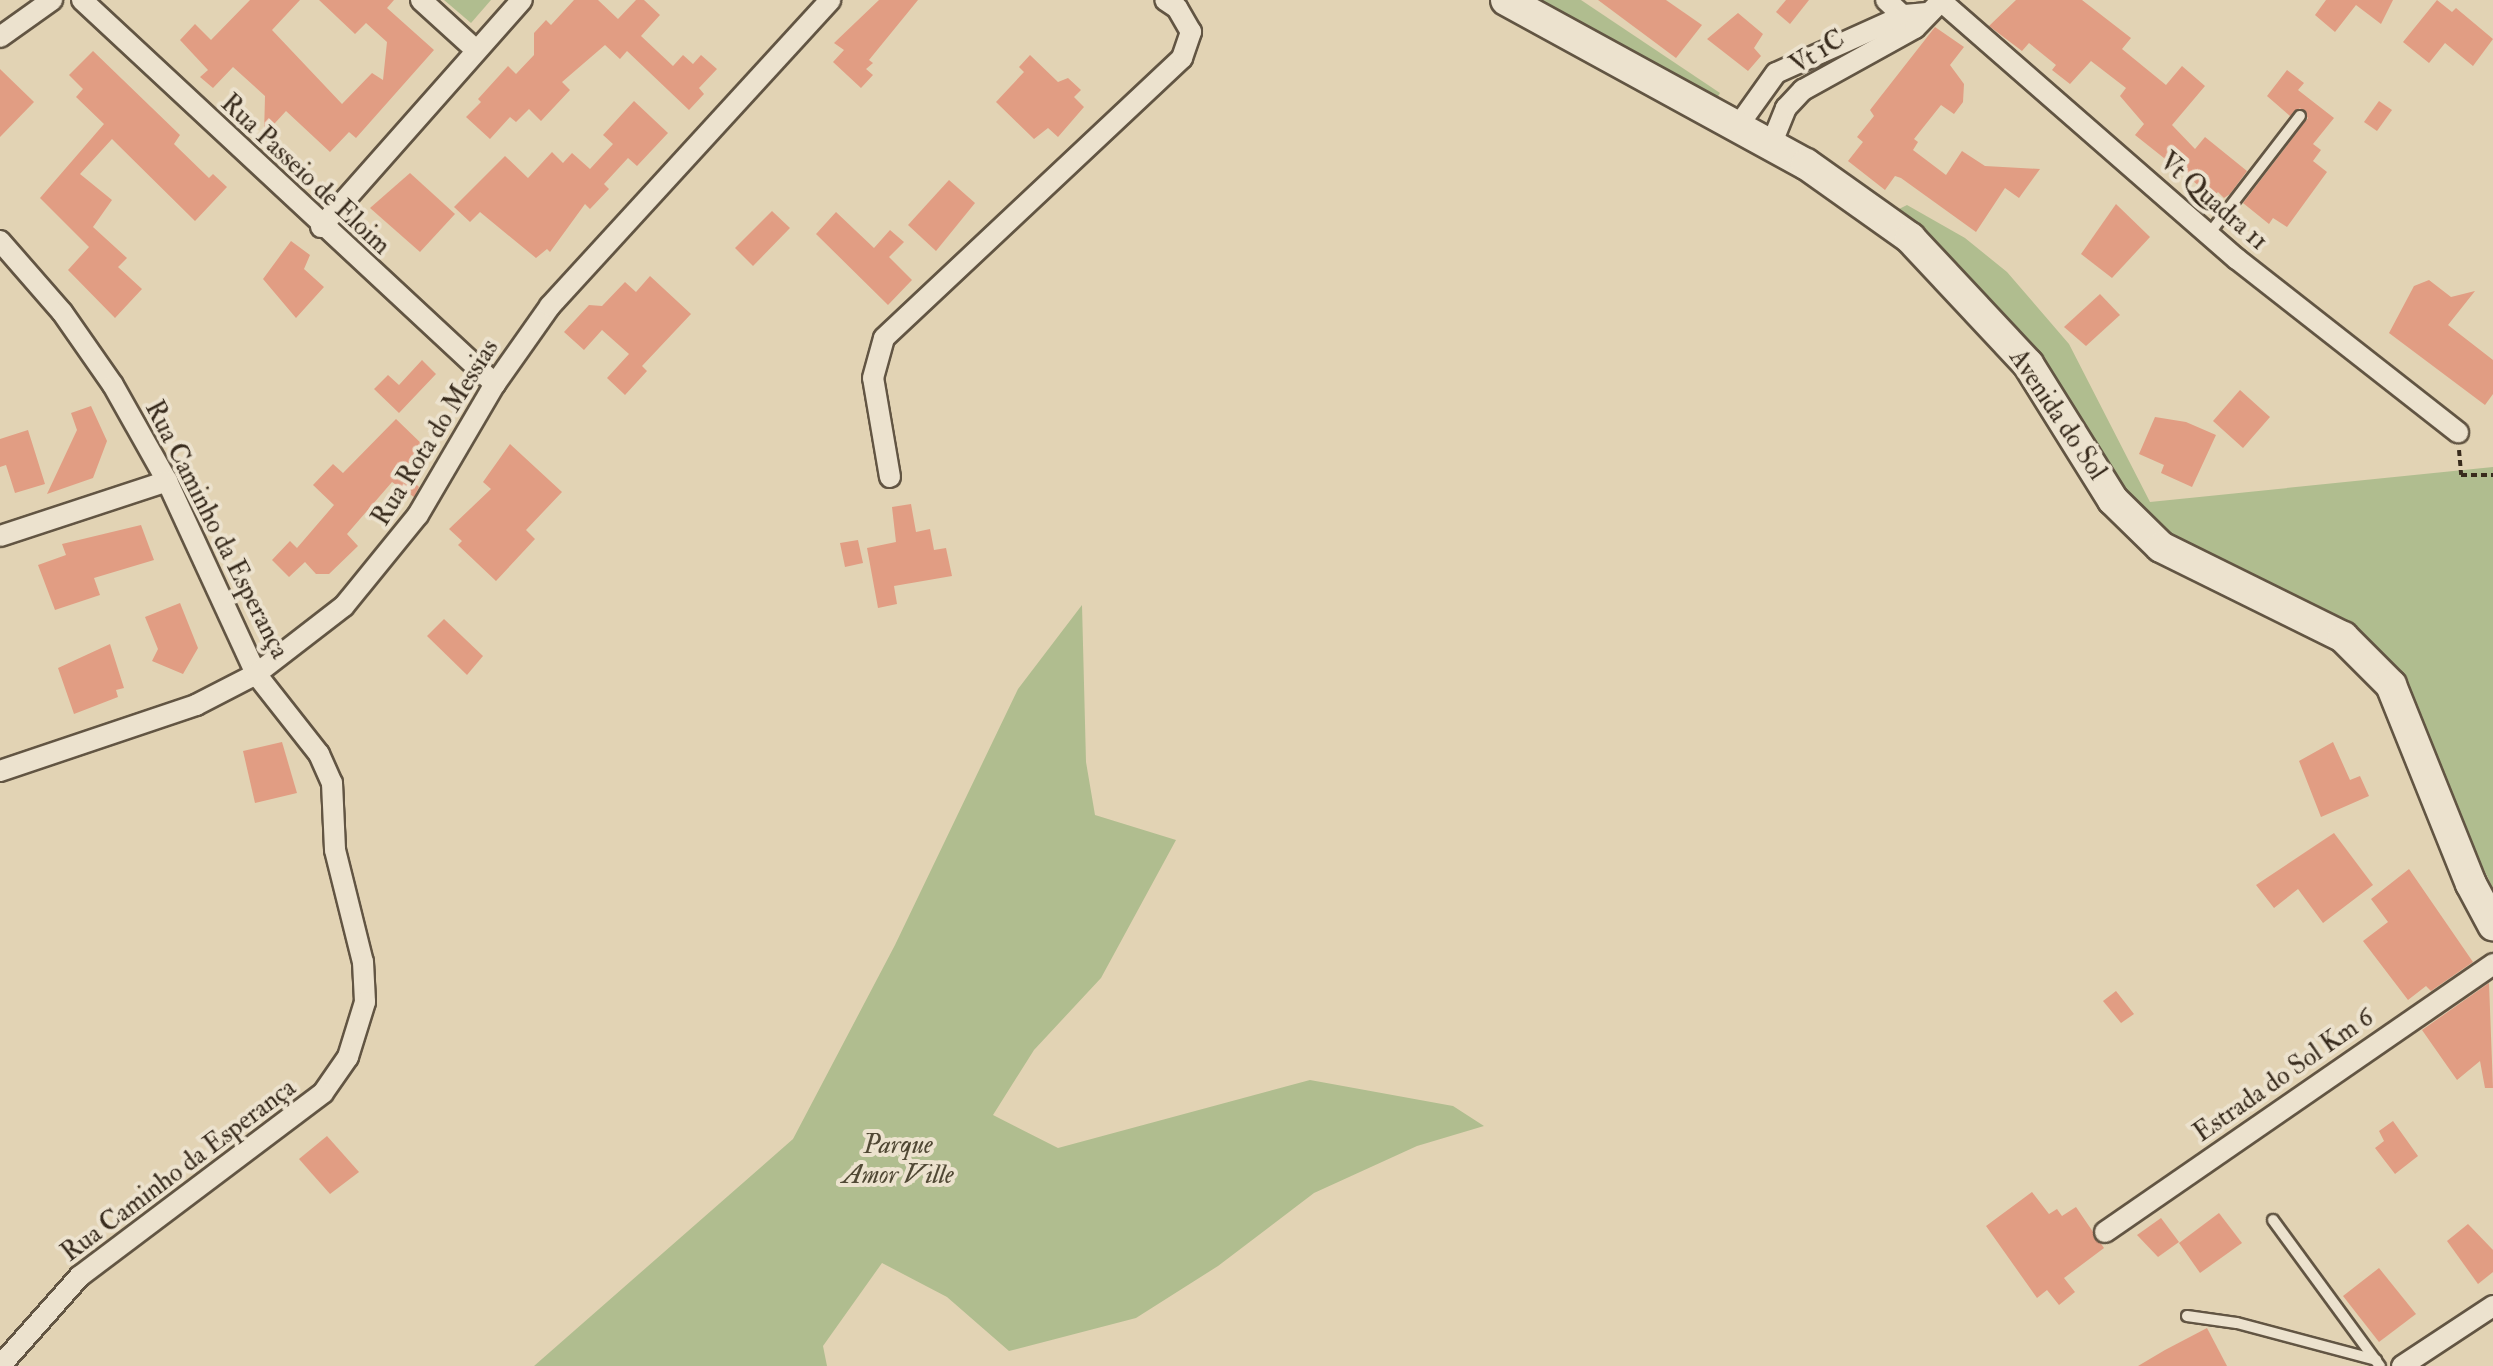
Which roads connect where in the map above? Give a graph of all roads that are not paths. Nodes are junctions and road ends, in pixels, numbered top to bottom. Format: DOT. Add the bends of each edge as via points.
graph roads {
  1 [pos="52,0"];
  2 [pos="82,0"];
  3 [pos="421,0"];
  4 [pos="522,0"];
  5 [pos="830,0"];
  6 [pos="1165,0"];
  7 [pos="1506,0"];
  8 [pos="1886,0"];
  9 [pos="1926,11"];
  10 [pos="0,37"];
  11 [pos="476,50"];
  12 [pos="1776,73"];
  13 [pos="1803,90"];
  14 [pos="2300,116"];
  15 [pos="1738,126"];
  16 [pos="1771,145"];
  17 [pos="321,227"];
  18 [pos="2209,234"];
  19 [pos="0,241"];
  20 [pos="495,384"];
  21 [pos="2458,432"];
  22 [pos="890,477"];
  23 [pos="167,481"];
  24 [pos="0,536"];
  25 [pos="256,674"];
  26 [pos="0,771"];
  27 [pos="2493,925"];
  28 [pos="2493,964"];
  29 [pos="2273,1220"];
  30 [pos="2105,1232"];
  31 [pos="2493,1306"];
  32 [pos="2187,1316"];
  33 [pos="2378,1363"];
  34 [pos="2407,1364"];
  35 [pos="0,1366"];
  1 -- 10 [label="street"];
  2 -- 17 [label="street, Rua Passeio de Eloim"];
  3 -- 11 [label="street"];
  4 -- 11 [label="street"];
  5 -- 20 [label="street, Rua Rota do Messias" via="550,306"];
  6 -- 22 [label="street" via="1177,8 1191,32 1182,58 884,338 873,378"];
  7 -- 15 [label="street, Avenida do Sol"];
  8 -- 9 [label="street, Vt Quadra 11"];
  9 -- 12 [label="street"];
  9 -- 13 [label="street, Vt 1C"];
  9 -- 18 [label="street, Vt Quadra 11"];
  11 -- 17 [label="street"];
  12 -- 13 [label="street"];
  12 -- 15 [label="street"];
  13 -- 16 [label="street, Vt 1C" via="1786,108"];
  14 -- 18 [label="lane"];
  15 -- 16 [label="street, Avenida do Sol"];
  16 -- 27 [label="street, Avenida do Sol" via="1910,238 2028,364 2113,500 2161,547 2343,637 2391,685 2471,884"];
  17 -- 20 [label="street, Rua Passeio de Eloim"];
  18 -- 21 [label="street, Vt Quadra 11"];
  19 -- 23 [label="street, Rua Caminho da Esperança" via="62,312 113,385"];
  20 -- 25 [label="street, Rua Rota do Messias" via="454,460 395,548 326,623"];
  23 -- 24 [label="street"];
  23 -- 25 [label="street, Rua Caminho da Esperança"];
  25 -- 26 [label="street, Rua Rota do Messias" via="196,705"];
  25 -- 35 [label="street, Rua Caminho da Esperança" via="304,729 332,783 341,891 363,962 360,1027 323,1093 80,1276"];
  28 -- 30 [label="street, Estrada do Sol Km 6"];
  29 -- 33 [label="lane"];
  31 -- 34 [label="street"];
  32 -- 33 [label="lane" via="2237,1323"];
}
